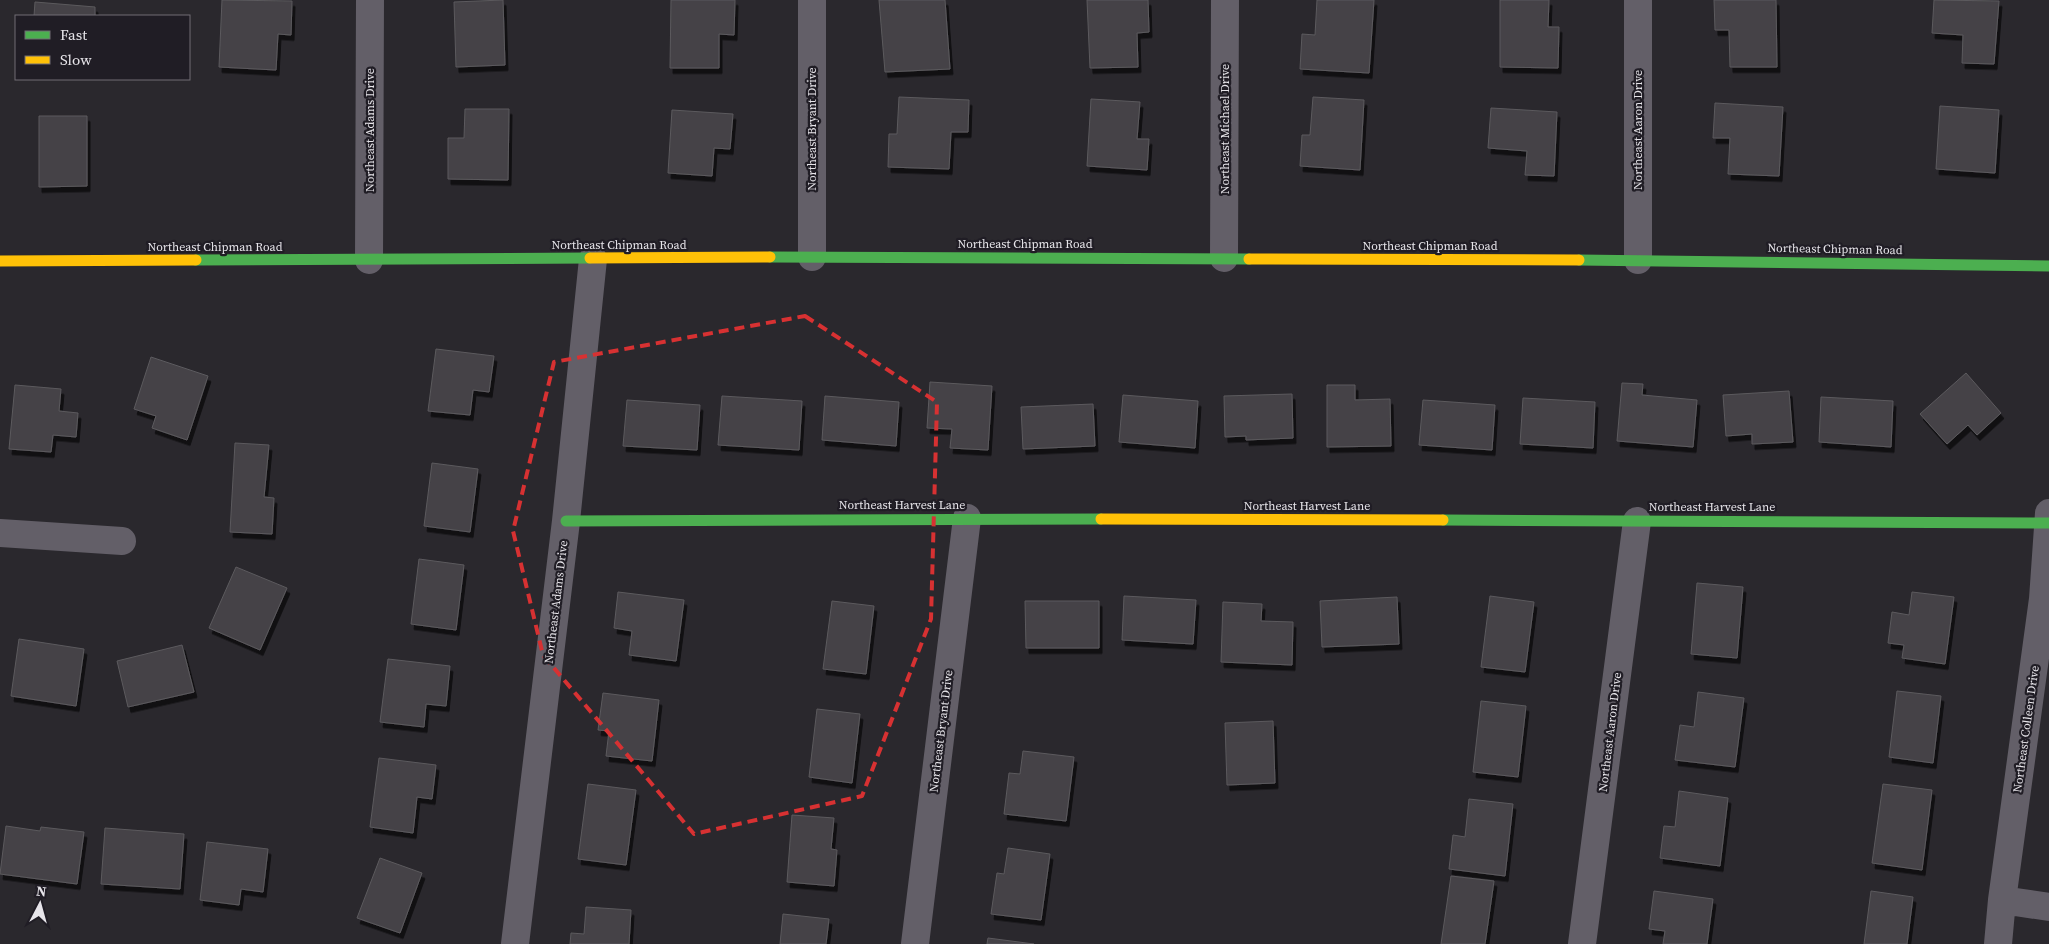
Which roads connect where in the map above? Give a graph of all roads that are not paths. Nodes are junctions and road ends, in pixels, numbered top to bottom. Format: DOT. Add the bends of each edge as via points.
graph roads {
  1 [pos="370,0"];
  2 [pos="812,0"];
  3 [pos="1225,0"];
  4 [pos="1638,0"];
  5 [pos="812,257"];
  6 [pos="1224,258"];
  7 [pos="593,259"];
  8 [pos="369,260"];
  9 [pos="1638,260"];
  10 [pos="0,261"];
  11 [pos="2049,266"];
  12 [pos="967,518"];
  13 [pos="2048,518"];
  14 [pos="566,521"];
  15 [pos="1637,521"];
  16 [pos="0,533"];
  17 [pos="122,540"];
  18 [pos="2002,900"];
  19 [pos="2049,907"];
  20 [pos="515,944"];
  21 [pos="915,944"];
  22 [pos="1582,944"];
  23 [pos="1998,944"];
  1 -- 8 [label="street, Northeast Adams Drive"];
  2 -- 5 [label="street, Northeast Bryant Drive"];
  3 -- 6 [label="street, Northeast Michael Drive"];
  4 -- 9 [label="street, Northeast Aaron Drive"];
  5 -- 6 [label="street, Northeast Chipman Road"];
  5 -- 7 [label="street, Northeast Chipman Road"];
  6 -- 9 [label="street, Northeast Chipman Road"];
  7 -- 8 [label="street, Northeast Chipman Road"];
  7 -- 14 [label="street, Northeast Adams Drive"];
  8 -- 10 [label="street, Northeast Chipman Road"];
  9 -- 11 [label="street, Northeast Chipman Road"];
  12 -- 14 [label="street, Northeast Harvest Lane"];
  12 -- 15 [label="street, Northeast Harvest Lane"];
  12 -- 21 [label="street, Northeast Bryant Drive"];
  13 -- 15 [label="street, Northeast Harvest Lane"];
  13 -- 18 [label="street, Northeast Colleen Drive" via="2043,599"];
  14 -- 20 [label="street, Northeast Adams Drive"];
  15 -- 22 [label="street, Northeast Aaron Drive"];
  16 -- 17 [label="street"];
  18 -- 19 [label="street"];
  18 -- 23 [label="street, Northeast Colleen Drive"];
}
